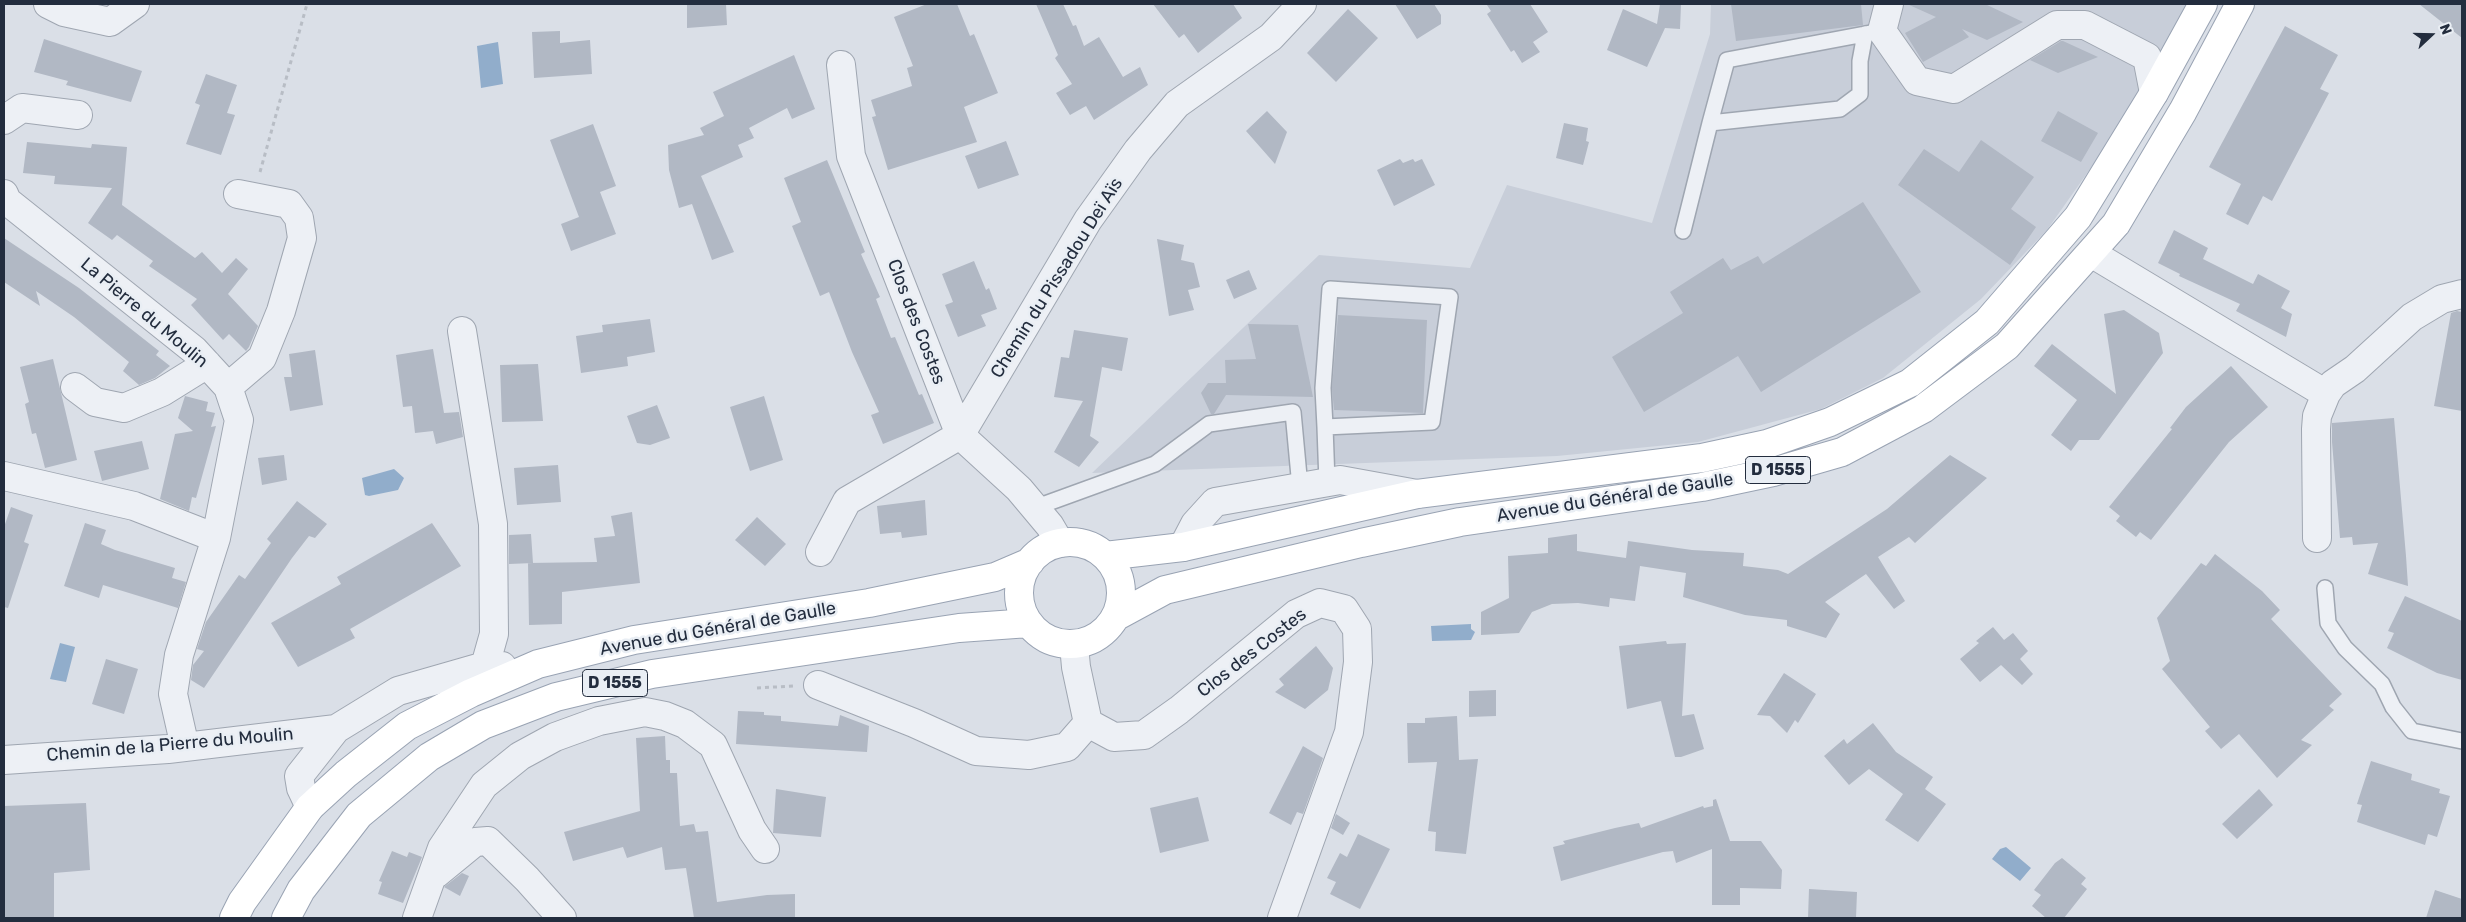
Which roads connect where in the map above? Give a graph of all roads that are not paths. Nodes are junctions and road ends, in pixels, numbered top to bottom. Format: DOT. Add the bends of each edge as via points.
graph roads {
  1 [pos="48,4"];
  2 [pos="135,4"];
  3 [pos="1302,4"];
  4 [pos="1889,4"];
  5 [pos="2203,4"];
  6 [pos="2240,4"];
  7 [pos="1874,32"];
  8 [pos="841,65"];
  9 [pos="2154,93"];
  10 [pos="78,115"];
  11 [pos="4,120"];
  12 [pos="1710,123"];
  13 [pos="4,194"];
  14 [pos="238,194"];
  15 [pos="1683,231"];
  16 [pos="2091,253"];
  17 [pos="2462,294"];
  18 [pos="462,331"];
  19 [pos="206,364"];
  20 [pos="75,387"];
  21 [pos="228,388"];
  22 [pos="2326,394"];
  23 [pos="1325,427"];
  24 [pos="960,435"];
  25 [pos="4,476"];
  26 [pos="1327,482"];
  27 [pos="1300,487"];
  28 [pos="1417,494"];
  29 [pos="1034,508"];
  30 [pos="216,538"];
  31 [pos="2317,538"];
  32 [pos="1060,543"];
  33 [pos="1183,547"];
  34 [pos="820,552"];
  35 [pos="1105,556"];
  36 [pos="1030,562"];
  37 [pos="2324,588"];
  38 [pos="1117,616"];
  39 [pos="1029,623"];
  40 [pos="1074,645"];
  41 [pos="538,664"];
  42 [pos="485,666"];
  43 [pos="818,685"];
  44 [pos="1088,723"];
  45 [pos="336,729"];
  46 [pos="2462,741"];
  47 [pos="185,747"];
  48 [pos="4,760"];
  49 [pos="310,807"];
  50 [pos="765,849"];
  51 [pos="431,878"];
  52 [pos="234,918"];
  53 [pos="286,918"];
  54 [pos="417,918"];
  55 [pos="562,918"];
  56 [pos="1282,918"];
  1 -- 2 [label="street" via="64,12 110,22"];
  3 -- 24 [label="street, Chemin du Pissadou Deï Aïs" via="1271,37 1178,104 1138,150 1088,220"];
  4 -- 7 [label="street"];
  5 -- 9 [label="main road, Avenue du Général de Gaulle / D 1555"];
  6 -- 16 [label="main road, Avenue du Général de Gaulle / D 1555" via="2183,111 2116,224"];
  7 -- 9 [label="street" via="1917,81 1954,89 2057,25 2085,25 2147,57"];
  7 -- 12 [label="lane" via="1727,60"];
  7 -- 12 [label="lane" via="1860,61 1860,94 1840,109"];
  8 -- 24 [label="street, Clos des Costes" via="851,156"];
  9 -- 28 [label="main road, Avenue du Général de Gaulle / D 1555" via="2078,217 1987,322 1910,384 1830,422 1767,444 1702,458"];
  10 -- 11 [label="street" via="22,108"];
  12 -- 15 [label="lane"];
  13 -- 19 [label="street, La Pierre du Moulin" via="7,201 194,350"];
  14 -- 21 [label="street" via="289,204 299,218 302,238 262,358"];
  16 -- 22 [label="street"];
  16 -- 38 [label="main road, Avenue du Général de Gaulle / D 1555" via="2007,346 1923,409 1842,452 1773,472 1702,487 1460,522 1361,543 1165,590"];
  17 -- 22 [label="street" via="2442,300 2412,317 2355,369 2333,384"];
  18 -- 42 [label="street" via="493,524 494,634"];
  19 -- 20 [label="street" via="162,392 124,408 95,402"];
  19 -- 21 [label="street, La Pierre du Moulin"];
  21 -- 30 [label="street, La Pierre du Moulin" via="239,420"];
  22 -- 31 [label="street" via="2317,416 2316,429"];
  23 -- 23 [label="lane" via="1323,388 1330,289 1450,297 1432,422"];
  23 -- 26 [label="lane"];
  24 -- 29 [label="street, Clos des Costes" via="1019,489"];
  24 -- 34 [label="street, Chemin du Pissadou Deï Aïs" via="847,501"];
  25 -- 30 [label="street" via="134,506"];
  26 -- 27 [label="street"];
  26 -- 28 [label="street" via="1340,480"];
  27 -- 29 [label="lane" via="1293,412 1208,424 1155,464"];
  27 -- 33 [label="street" via="1215,502 1195,524"];
  28 -- 33 [label="main road, Avenue du Général de Gaulle / D 1555"];
  29 -- 32 [label="street, Clos des Costes"];
  30 -- 47 [label="street, La Pierre du Moulin" via="179,655 173,694"];
  32 -- 35 [label="main road" via="1085,544"];
  32 -- 36 [label="main road, Avenue du Général de Gaulle" via="1048,547"];
  33 -- 35 [label="main road, Avenue du Général de Gaulle / D 1555"];
  35 -- 38 [label="main road" via="1118,574 1122,595"];
  36 -- 39 [label="main road, Avenue du Général de Gaulle" via="1020,582 1020,604"];
  36 -- 41 [label="main road, Avenue du Général de Gaulle / D 1555" via="995,577 869,603 634,640"];
  37 -- 46 [label="lane" via="2328,623 2344,648 2382,684 2393,707 2412,732"];
  38 -- 40 [label="main road, Avenue du Général de Gaulle" via="1099,636"];
  39 -- 40 [label="main road, Avenue du Général de Gaulle" via="1048,640"];
  39 -- 53 [label="main road, Avenue du Général de Gaulle / D 1555" via="959,628 652,674 556,697 483,725 429,757 359,815 301,890"];
  40 -- 44 [label="street"];
  41 -- 42 [label="street, Chemin de la Pierre du Moulin"];
  41 -- 49 [label="main road, Avenue du Général de Gaulle / D 1555" via="406,726"];
  42 -- 45 [label="street, Chemin de la Pierre du Moulin" via="398,691"];
  43 -- 44 [label="street" via="976,751 1029,755 1068,747"];
  44 -- 56 [label="street, Clos des Costes" via="1114,736 1144,735 1296,614 1320,603 1344,609 1357,629 1358,662 1349,732"];
  45 -- 47 [label="street, Chemin de la Pierre du Moulin"];
  45 -- 49 [label="street, Chemin de la Pierre du Moulin" via="299,776"];
  47 -- 48 [label="street, Chemin de la Pierre du Moulin"];
  49 -- 52 [label="main road, Avenue du Général de Gaulle / D 1555"];
  50 -- 51 [label="street" via="752,830 713,745 684,724 645,712 599,721 555,737 520,756 484,785 442,848"];
  51 -- 54 [label="street"];
  51 -- 55 [label="street" via="475,842 488,842 528,879"];
}
